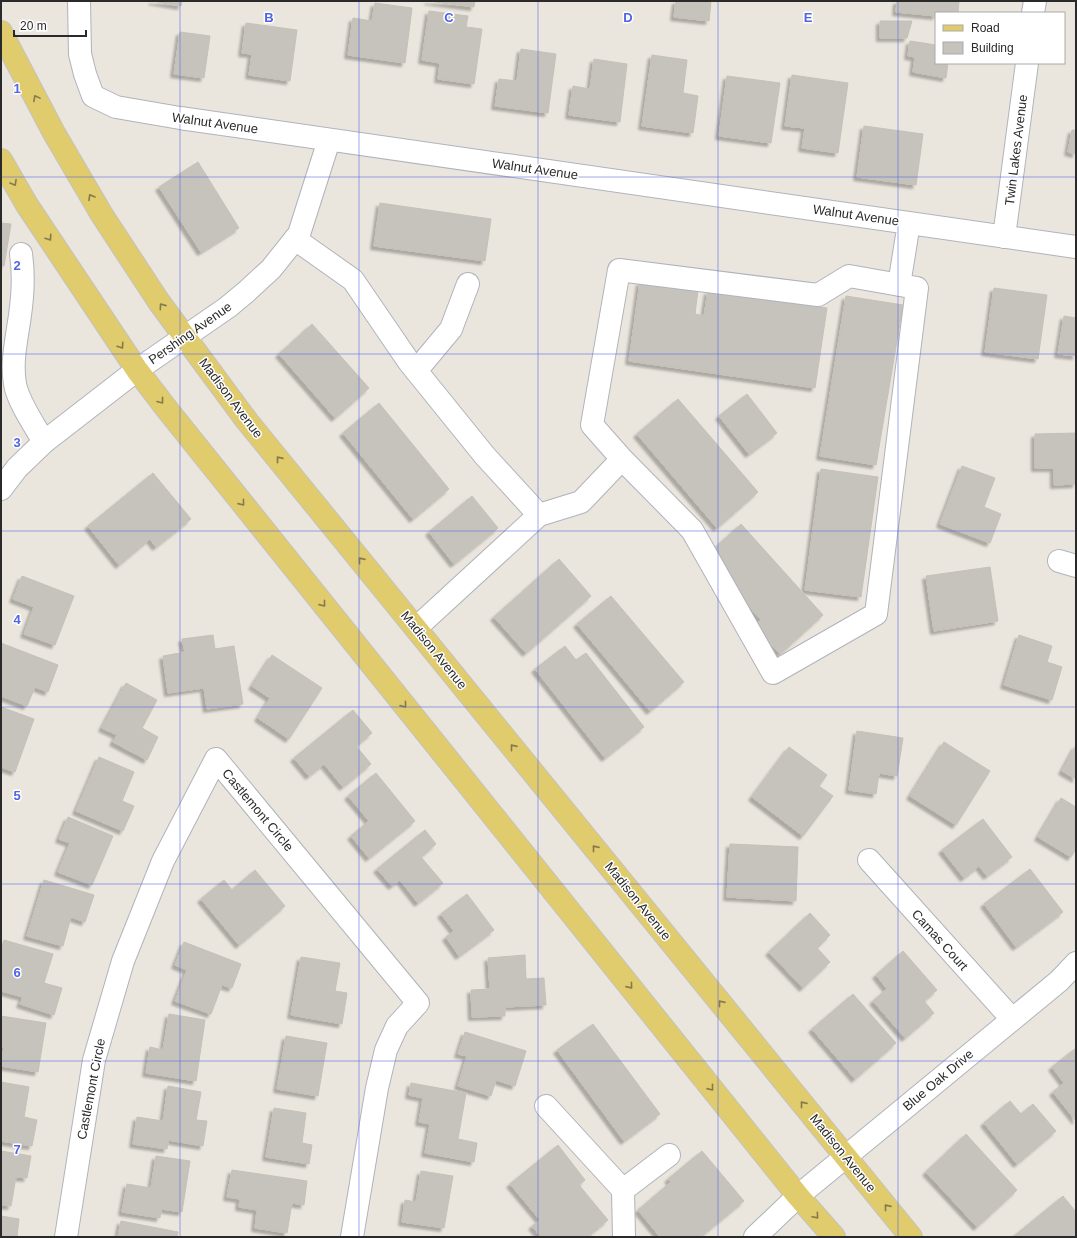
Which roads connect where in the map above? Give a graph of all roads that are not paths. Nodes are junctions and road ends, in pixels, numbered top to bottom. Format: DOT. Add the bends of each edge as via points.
graph roads {
  1 [pos="79,1"];
  2 [pos="1035,1"];
  3 [pos="1033,12"];
  4 [pos="1,32"];
  5 [pos="1027,64"];
  6 [pos="329,140"];
  7 [pos="1,160"];
  8 [pos="909,223"];
  9 [pos="1004,237"];
  10 [pos="295,239"];
  11 [pos="1076,247"];
  12 [pos="21,254"];
  13 [pos="468,284"];
  14 [pos="899,285"];
  15 [pos="184,337"];
  16 [pos="137,370"];
  17 [pos="416,371"];
  18 [pos="44,442"];
  19 [pos="622,460"];
  20 [pos="1,489"];
  21 [pos="539,515"];
  22 [pos="416,628"];
  23 [pos="869,860"];
  24 [pos="1076,963"];
  25 [pos="1012,1019"];
  26 [pos="546,1106"];
  27 [pos="669,1155"];
  28 [pos="846,1156"];
  29 [pos="623,1190"];
  30 [pos="798,1196"];
  31 [pos="66,1237"];
  32 [pos="352,1237"];
  33 [pos="624,1237"];
  34 [pos="755,1237"];
  35 [pos="834,1237"];
  36 [pos="911,1237"];
  1 -- 6 [label="street, Walnut Avenue" via="80,54 93,96 116,107"];
  2 -- 3 [label="street"];
  15 -- 4 [label="main road, Madison Avenue, one-way" via="102,215 54,133"];
  5 -- 9 [label="street, Twin Lakes Avenue"];
  6 -- 8 [label="street, Walnut Avenue"];
  6 -- 10 [label="street, Pershing Avenue" via="299,234"];
  7 -- 16 [label="main road, one-way" via="27,205"];
  8 -- 9 [label="street, Walnut Avenue"];
  8 -- 14 [label="street"];
  9 -- 11 [label="street, Walnut Avenue"];
  10 -- 15 [label="street, Pershing Avenue" via="271,269 246,292"];
  10 -- 17 [label="street" via="353,280"];
  12 -- 18 [label="street" via="24,276 14,350 15,382 19,397"];
  13 -- 17 [label="street" via="451,329"];
  14 -- 19 [label="street" via="849,276 818,294 619,270 592,424"];
  14 -- 19 [label="street" via="917,288 876,614 773,673 692,530"];
  15 -- 16 [label="street, Pershing Avenue"];
  22 -- 15 [label="main road, Madison Avenue, one-way" via="248,421"];
  16 -- 18 [label="street, Pershing Avenue"];
  16 -- 30 [label="main road, one-way"];
  17 -- 21 [label="street" via="485,456"];
  18 -- 20 [label="street, Pershing Avenue" via="17,468"];
  19 -- 21 [label="street" via="581,502"];
  21 -- 22 [label="street"];
  28 -- 22 [label="main road, Madison Avenue, one-way"];
  23 -- 25 [label="street, Camas Court"];
  24 -- 25 [label="street, Blue Oak Drive" via="1059,981"];
  25 -- 28 [label="street, Blue Oak Drive"];
  26 -- 29 [label="street"];
  27 -- 29 [label="street"];
  28 -- 30 [label="street, Blue Oak Drive"];
  36 -- 28 [label="main road, Madison Avenue, one-way"];
  29 -- 33 [label="street"];
  30 -- 34 [label="street, Blue Oak Drive"];
  30 -- 35 [label="main road, one-way"];
  31 -- 32 [label="street, Castlemont Circle" via="94,1060 123,961 163,861 216,759 418,1003 398,1026 386,1050 377,1088"];
}
